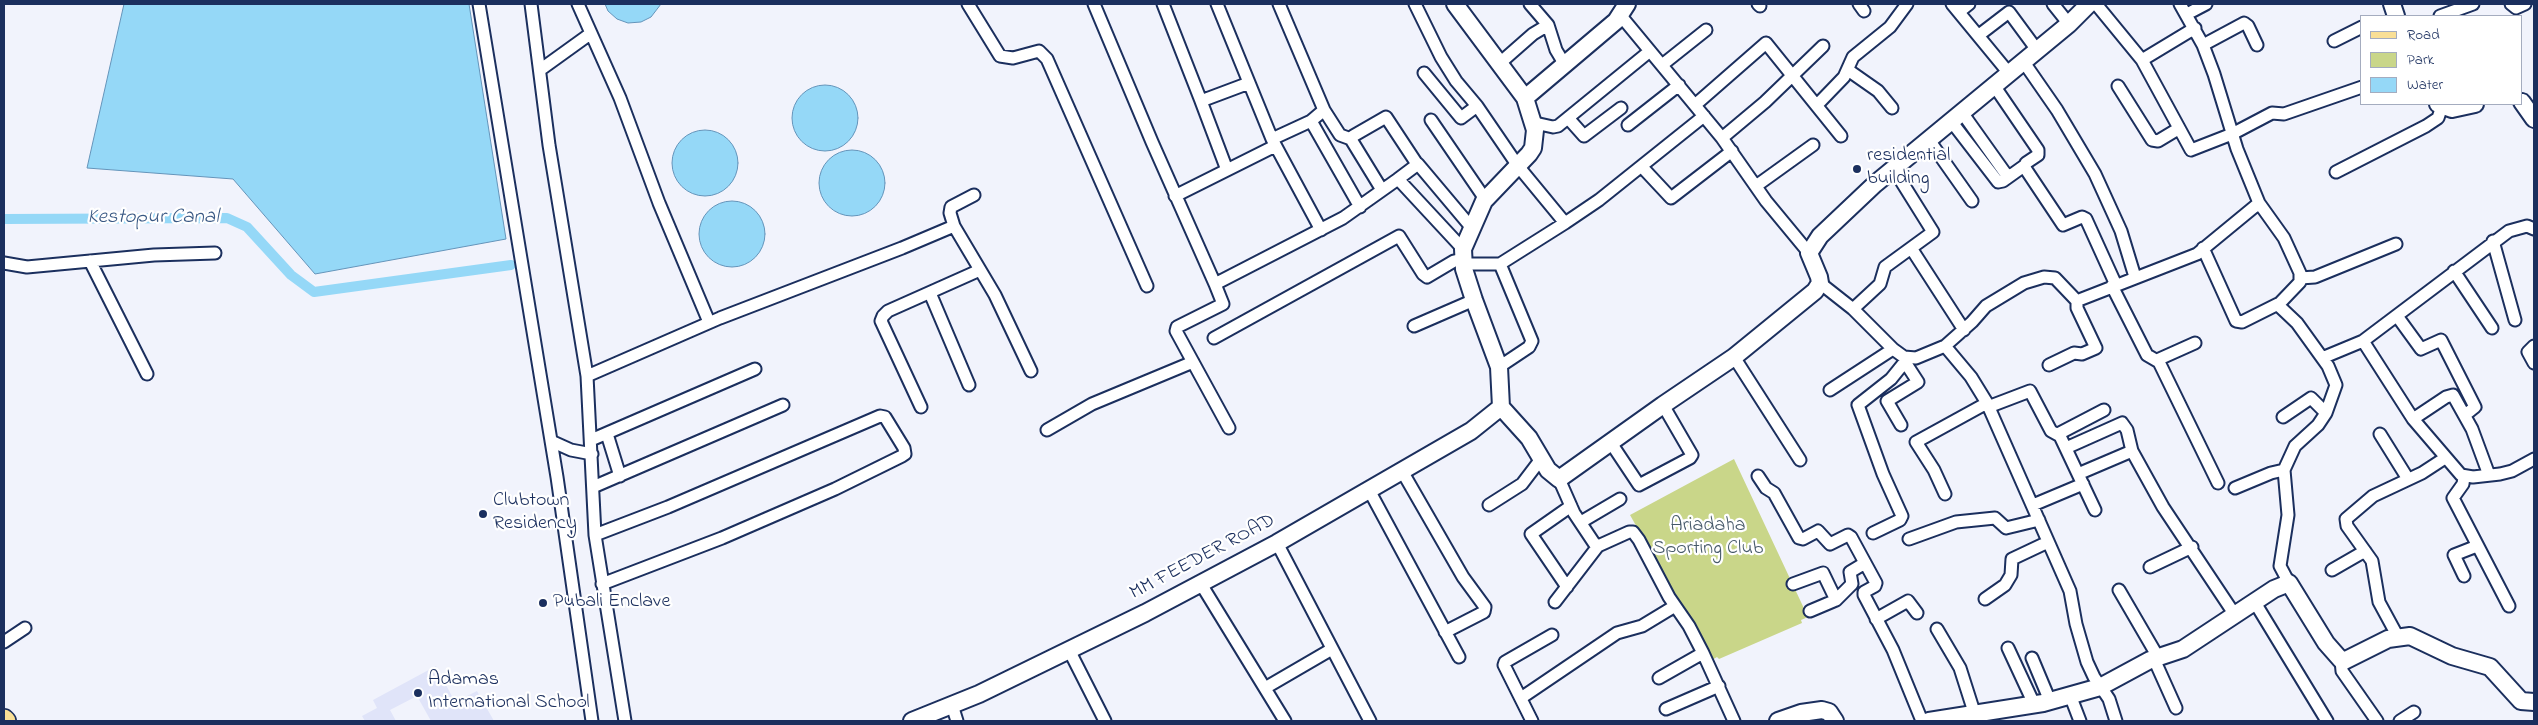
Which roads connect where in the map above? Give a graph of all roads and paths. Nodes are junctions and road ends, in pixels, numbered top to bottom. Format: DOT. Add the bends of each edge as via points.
graph roads {
  1 [pos="479,4"];
  2 [pos="531,4"];
  3 [pos="578,4"];
  4 [pos="968,4"];
  5 [pos="1094,4"];
  6 [pos="1163,4"];
  7 [pos="1217,4"];
  8 [pos="1279,4"];
  9 [pos="1415,4"];
  10 [pos="1455,4"];
  11 [pos="1530,4"];
  12 [pos="1907,4"];
  13 [pos="1969,4"];
  14 [pos="2053,4"];
  15 [pos="2089,4"];
  16 [pos="2096,4"];
  17 [pos="2180,4"];
  18 [pos="2206,4"];
  19 [pos="2473,4"];
  20 [pos="2511,4"];
  21 [pos="2525,4"];
  22 [pos="1956,8"];
  23 [pos="1624,10"];
  24 [pos="2187,14"];
  25 [pos="2443,15"];
  26 [pos="2069,24"];
  27 [pos="1548,25"];
  28 [pos="2195,28"];
  29 [pos="2360,28"];
  30 [pos="1706,30"];
  31 [pos="590,34"];
  32 [pos="1979,35"];
  33 [pos="2334,41"];
  34 [pos="2203,45"];
  35 [pos="2257,45"];
  36 [pos="1822,46"];
  37 [pos="2037,50"];
  38 [pos="1650,51"];
  39 [pos="2142,60"];
  40 [pos="2023,61"];
  41 [pos="1500,63"];
  42 [pos="1565,65"];
  43 [pos="1662,65"];
  44 [pos="540,70"];
  45 [pos="1848,70"];
  46 [pos="2008,72"];
  47 [pos="1424,73"];
  48 [pos="1792,76"];
  49 [pos="1248,83"];
  50 [pos="1993,84"];
  51 [pos="1678,85"];
  52 [pos="2118,86"];
  53 [pos="2360,88"];
  54 [pos="1525,98"];
  55 [pos="1200,101"];
  56 [pos="2523,103"];
  57 [pos="1695,105"];
  58 [pos="1817,105"];
  59 [pos="2440,105"];
  60 [pos="2470,105"];
  61 [pos="1477,106"];
  62 [pos="1621,108"];
  63 [pos="1892,108"];
  64 [pos="1324,110"];
  65 [pos="1704,116"];
  66 [pos="1956,116"];
  67 [pos="1568,118"];
  68 [pos="2534,119"];
  69 [pos="1431,120"];
  70 [pos="1310,121"];
  71 [pos="1535,123"];
  72 [pos="1628,125"];
  73 [pos="2178,129"];
  74 [pos="2232,134"];
  75 [pos="1841,136"];
  76 [pos="1722,138"];
  77 [pos="1352,139"];
  78 [pos="1929,140"];
  79 [pos="1274,142"];
  80 [pos="1813,145"];
  81 [pos="1732,151"];
  82 [pos="1417,164"];
  83 [pos="1518,166"];
  84 [pos="2024,166"];
  85 [pos="1642,167"];
  86 [pos="1893,168"];
  87 [pos="1227,170"];
  88 [pos="2336,172"];
  89 [pos="1398,179"];
  90 [pos="1756,186"];
  91 [pos="1382,190"];
  92 [pos="974,195"];
  93 [pos="1175,196"];
  94 [pos="1486,199"];
  95 [pos="1972,201"];
  96 [pos="2259,203"];
  97 [pos="1360,207"];
  98 [pos="1566,223"];
  99 [pos="954,226"];
  100 [pos="1471,227"];
  101 [pos="2534,229"];
  102 [pos="1321,230"];
  103 [pos="2493,241"];
  104 [pos="2396,244"];
  105 [pos="1911,248"];
  106 [pos="2203,248"];
  107 [pos="215,253"];
  108 [pos="1809,253"];
  109 [pos="1463,254"];
  110 [pos="90,261"];
  111 [pos="4,263"];
  112 [pos="1500,264"];
  113 [pos="980,270"];
  114 [pos="2454,271"];
  115 [pos="2135,277"];
  116 [pos="2300,278"];
  117 [pos="1820,283"];
  118 [pos="1215,284"];
  119 [pos="1146,286"];
  120 [pos="2114,286"];
  121 [pos="930,292"];
  122 [pos="1474,300"];
  123 [pos="2078,301"];
  124 [pos="2278,304"];
  125 [pos="1853,309"];
  126 [pos="2397,316"];
  127 [pos="2516,320"];
  128 [pos="709,322"];
  129 [pos="1414,326"];
  130 [pos="2492,328"];
  131 [pos="1964,330"];
  132 [pos="1214,338"];
  133 [pos="2363,341"];
  134 [pos="2196,343"];
  135 [pos="1945,346"];
  136 [pos="2534,346"];
  137 [pos="1893,349"];
  138 [pos="1734,357"];
  139 [pos="2322,358"];
  140 [pos="1907,360"];
  141 [pos="2157,360"];
  142 [pos="1192,362"];
  143 [pos="2534,363"];
  144 [pos="2049,365"];
  145 [pos="1499,367"];
  146 [pos="755,369"];
  147 [pos="1031,371"];
  148 [pos="147,374"];
  149 [pos="587,376"];
  150 [pos="969,385"];
  151 [pos="1830,390"];
  152 [pos="783,405"];
  153 [pos="1663,405"];
  154 [pos="1987,405"];
  155 [pos="921,407"];
  156 [pos="1501,407"];
  157 [pos="2104,410"];
  158 [pos="2326,413"];
  159 [pos="2465,415"];
  160 [pos="2283,417"];
  161 [pos="2413,419"];
  162 [pos="1902,425"];
  163 [pos="1229,428"];
  164 [pos="1047,430"];
  165 [pos="607,434"];
  166 [pos="2058,434"];
  167 [pos="2380,434"];
  168 [pos="591,440"];
  169 [pos="551,441"];
  170 [pos="1611,443"];
  171 [pos="2066,448"];
  172 [pos="2132,451"];
  173 [pos="592,454"];
  174 [pos="2445,458"];
  175 [pos="1541,459"];
  176 [pos="2534,459"];
  177 [pos="1800,460"];
  178 [pos="2284,470"];
  179 [pos="1402,471"];
  180 [pos="2489,475"];
  181 [pos="620,476"];
  182 [pos="1758,476"];
  183 [pos="2464,477"];
  184 [pos="1559,479"];
  185 [pos="2081,479"];
  186 [pos="2408,479"];
  187 [pos="2218,483"];
  188 [pos="593,487"];
  189 [pos="2235,488"];
  190 [pos="1369,490"];
  191 [pos="1945,494"];
  192 [pos="1620,499"];
  193 [pos="1489,505"];
  194 [pos="2033,505"];
  195 [pos="1571,506"];
  196 [pos="2095,510"];
  197 [pos="2039,520"];
  198 [pos="1582,522"];
  199 [pos="1873,533"];
  200 [pos="595,535"];
  201 [pos="1909,539"];
  202 [pos="2048,542"];
  203 [pos="1277,544"];
  204 [pos="1598,546"];
  205 [pos="2477,546"];
  206 [pos="2192,547"];
  207 [pos="2364,551"];
  208 [pos="1865,563"];
  209 [pos="2150,567"];
  210 [pos="2332,570"];
  211 [pos="2464,576"];
  212 [pos="2289,583"];
  213 [pos="602,584"];
  214 [pos="1201,584"];
  215 [pos="1793,584"];
  216 [pos="1567,587"];
  217 [pos="2119,590"];
  218 [pos="1985,599"];
  219 [pos="1836,600"];
  220 [pos="2254,601"];
  221 [pos="1555,602"];
  222 [pos="1675,606"];
  223 [pos="2509,606"];
  224 [pos="1810,611"];
  225 [pos="1916,613"];
  226 [pos="2235,615"];
  227 [pos="1876,619"];
  228 [pos="25,628"];
  229 [pos="1937,629"];
  230 [pos="1446,632"];
  231 [pos="1552,635"];
  232 [pos="2398,637"];
  233 [pos="4,642"];
  234 [pos="2008,648"];
  235 [pos="1332,649"];
  236 [pos="1069,650"];
  237 [pos="1703,653"];
  238 [pos="1459,657"];
  239 [pos="2032,658"];
  240 [pos="2156,658"];
  241 [pos="2341,660"];
  242 [pos="1659,678"];
  243 [pos="1719,686"];
  244 [pos="2100,687"];
  245 [pos="1265,688"];
  246 [pos="2070,695"];
  247 [pos="1521,698"];
  248 [pos="2050,701"];
  249 [pos="2534,702"];
  250 [pos="2034,704"];
  251 [pos="952,705"];
  252 [pos="2176,708"];
  253 [pos="1666,709"];
  254 [pos="2414,712"];
  255 [pos="1978,717"];
  256 [pos="592,721"];
  257 [pos="625,721"];
  258 [pos="912,721"];
  259 [pos="957,721"];
  260 [pos="1105,721"];
  261 [pos="1285,721"];
  262 [pos="1370,721"];
  263 [pos="1532,721"];
  264 [pos="1734,721"];
  265 [pos="1778,721"];
  266 [pos="1835,721"];
  267 [pos="1922,721"];
  268 [pos="1929,721"];
  269 [pos="2080,721"];
  270 [pos="2116,721"];
  271 [pos="2327,721"];
  272 [pos="2376,721"];
  273 [pos="2400,721"];
  1 -- 169 [label="street"];
  2 -- 44 [label="street"];
  3 -- 31 [label="street"];
  4 -- 119 [label="street" via="1000,56 1013,58 1039,51 1047,59"];
  5 -- 93 [label="street"];
  6 -- 55 [label="street"];
  7 -- 49 [label="street"];
  8 -- 64 [label="street"];
  9 -- 61 [label="street" via="1446,66"];
  10 -- 41 [label="street"];
  11 -- 27 [label="street"];
  12 -- 45 [label="street" via="1890,27 1853,57"];
  13 -- 22 [label="street"];
  14 -- 26 [label="street"];
  15 -- 26 [label="street"];
  16 -- 39 [label="street"];
  17 -- 24 [label="street"];
  18 -- 24 [label="street"];
  19 -- 25 [label="street"];
  20 -- 21 [label="street" via="2516,8"];
  22 -- 32 [label="street"];
  23 -- 38 [label="street"];
  23 -- 42 [label="street"];
  24 -- 28 [label="street"];
  26 -- 37 [label="street"];
  27 -- 41 [label="street"];
  27 -- 42 [label="street"];
  28 -- 34 [label="street"];
  28 -- 39 [label="street"];
  29 -- 33 [label="street"];
  30 -- 43 [label="street"];
  31 -- 44 [label="street"];
  31 -- 128 [label="street" via="620,98 658,203"];
  32 -- 37 [label="street" via="2009,12"];
  32 -- 46 [label="street"];
  34 -- 35 [label="street" via="2244,24"];
  34 -- 74 [label="street"];
  36 -- 48 [label="street"];
  37 -- 40 [label="street"];
  38 -- 43 [label="street"];
  38 -- 67 [label="street"];
  39 -- 73 [label="street"];
  40 -- 46 [label="street"];
  40 -- 115 [label="street" via="2095,174 2121,231"];
  41 -- 54 [label="street"];
  42 -- 54 [label="street"];
  43 -- 51 [label="street"];
  44 -- 149 [label="street"];
  45 -- 58 [label="street"];
  45 -- 63 [label="street" via="1878,91"];
  46 -- 50 [label="street"];
  47 -- 61 [label="street" via="1461,118"];
  48 -- 57 [label="street" via="1765,43"];
  48 -- 58 [label="street"];
  48 -- 76 [label="street"];
  49 -- 55 [label="street"];
  49 -- 79 [label="street"];
  50 -- 66 [label="street"];
  50 -- 84 [label="street" via="2038,150 2038,155"];
  51 -- 57 [label="street"];
  51 -- 72 [label="street"];
  52 -- 73 [label="street" via="2152,140 2158,141"];
  53 -- 74 [label="street" via="2284,114 2272,113"];
  54 -- 71 [label="street"];
  55 -- 87 [label="street"];
  56 -- 68 [label="street"];
  57 -- 65 [label="street"];
  58 -- 75 [label="street"];
  59 -- 60 [label="street" via="2452,109"];
  59 -- 88 [label="street" via="2438,118 2426,126"];
  61 -- 83 [label="street"];
  62 -- 67 [label="street" via="1584,136"];
  64 -- 70 [label="street"];
  64 -- 77 [label="street" via="1340,135"];
  65 -- 76 [label="street"];
  65 -- 85 [label="street"];
  66 -- 78 [label="street"];
  66 -- 84 [label="street" via="1997,181"];
  67 -- 71 [label="street" via="1556,127"];
  69 -- 94 [label="street"];
  70 -- 79 [label="street"];
  70 -- 97 [label="street"];
  71 -- 83 [label="street" via="1533,148"];
  73 -- 74 [label="street" via="2193,151"];
  74 -- 96 [label="street"];
  76 -- 81 [label="street"];
  77 -- 82 [label="street" via="1386,117"];
  77 -- 91 [label="street"];
  78 -- 86 [label="street"];
  78 -- 95 [label="street"];
  79 -- 87 [label="street"];
  79 -- 102 [label="street"];
  80 -- 90 [label="street"];
  81 -- 85 [label="street" via="1671,198"];
  81 -- 90 [label="street"];
  82 -- 89 [label="street"];
  82 -- 100 [label="street"];
  83 -- 94 [label="street"];
  83 -- 98 [label="street"];
  84 -- 120 [label="street" via="2062,224 2065,226 2084,218"];
  85 -- 98 [label="street"];
  86 -- 105 [label="street" via="1933,230"];
  86 -- 108 [label="street" via="1820,236"];
  87 -- 93 [label="street"];
  89 -- 91 [label="street"];
  89 -- 109 [label="street"];
  90 -- 108 [label="street"];
  91 -- 97 [label="street"];
  92 -- 99 [label="street" via="951,207"];
  93 -- 118 [label="street"];
  94 -- 100 [label="street"];
  96 -- 106 [label="street"];
  96 -- 116 [label="street" via="2284,238"];
  97 -- 102 [label="street"];
  98 -- 112 [label="street"];
  99 -- 113 [label="street"];
  99 -- 128 [label="street"];
  100 -- 109 [label="street"];
  101 -- 103 [label="street" via="2527,226 2511,229"];
  102 -- 118 [label="street"];
  103 -- 114 [label="street"];
  103 -- 127 [label="street"];
  104 -- 116 [label="street" via="2315,277"];
  105 -- 125 [label="street" via="1885,267 1880,284"];
  105 -- 131 [label="street"];
  106 -- 115 [label="street" via="2196,254"];
  106 -- 124 [label="street" via="2236,321 2242,322"];
  107 -- 110 [label="street"];
  108 -- 117 [label="street"];
  109 -- 112 [label="street" via="1465,264"];
  109 -- 122 [label="street"];
  109 -- 132 [label="street" via="1429,277 1399,236"];
  110 -- 111 [label="street" via="27,267"];
  110 -- 148 [label="street"];
  112 -- 145 [label="street" via="1532,341 1529,347"];
  113 -- 121 [label="street"];
  113 -- 147 [label="street" via="996,296"];
  114 -- 126 [label="street"];
  114 -- 130 [label="street"];
  115 -- 120 [label="street"];
  116 -- 124 [label="street" via="2300,282"];
  117 -- 125 [label="street"];
  117 -- 138 [label="street" via="1815,291"];
  118 -- 142 [label="street" via="1223,304 1176,330"];
  120 -- 123 [label="street"];
  120 -- 141 [label="street" via="2147,355"];
  121 -- 150 [label="street"];
  121 -- 155 [label="street" via="888,311 881,321"];
  122 -- 129 [label="street"];
  122 -- 145 [label="street"];
  123 -- 131 [label="street" via="2055,278 2044,277 2024,283 1986,306"];
  123 -- 144 [label="street" via="2077,308 2096,348 2082,354 2074,353"];
  124 -- 139 [label="street" via="2297,323"];
  125 -- 137 [label="street"];
  126 -- 133 [label="street"];
  126 -- 159 [label="street" via="2421,349 2441,340 2475,408"];
  128 -- 149 [label="street"];
  131 -- 135 [label="street"];
  133 -- 139 [label="street"];
  133 -- 161 [label="street"];
  134 -- 141 [label="street"];
  135 -- 140 [label="street"];
  135 -- 154 [label="street" via="1971,377"];
  136 -- 143 [label="street" via="2528,352"];
  137 -- 140 [label="street"];
  137 -- 151 [label="street"];
  138 -- 153 [label="street"];
  138 -- 177 [label="street"];
  139 -- 158 [label="street" via="2336,384"];
  140 -- 162 [label="street" via="1918,382 1887,401"];
  140 -- 199 [label="street" via="1891,379 1858,405 1902,516"];
  141 -- 187 [label="street"];
  142 -- 163 [label="street"];
  142 -- 164 [label="street" via="1092,404"];
  145 -- 156 [label="street"];
  146 -- 165 [label="street"];
  149 -- 168 [label="street"];
  152 -- 181 [label="street"];
  153 -- 170 [label="street"];
  153 -- 170 [label="street" via="1692,455 1690,458 1639,485"];
  154 -- 166 [label="street" via="2030,391 2051,431"];
  154 -- 191 [label="street" via="1916,442"];
  154 -- 194 [label="street"];
  156 -- 175 [label="street" via="1529,438"];
  156 -- 179 [label="street, MM FEEDER ROAD" via="1485,422"];
  157 -- 166 [label="street"];
  158 -- 160 [label="street" via="2311,398"];
  158 -- 178 [label="street" via="2295,446"];
  159 -- 161 [label="street" via="2452,395"];
  159 -- 180 [label="street"];
  161 -- 174 [label="street"];
  165 -- 168 [label="street"];
  165 -- 181 [label="street"];
  166 -- 171 [label="street"];
  167 -- 186 [label="street"];
  168 -- 173 [label="street"];
  169 -- 173 [label="street" via="571,450"];
  169 -- 256 [label="street"];
  170 -- 184 [label="street"];
  171 -- 172 [label="street" via="2120,422 2127,430"];
  171 -- 185 [label="street"];
  172 -- 185 [label="street"];
  172 -- 206 [label="street" via="2163,506"];
  173 -- 188 [label="street"];
  174 -- 183 [label="street"];
  174 -- 186 [label="street"];
  175 -- 184 [label="street"];
  175 -- 193 [label="street" via="1522,484"];
  176 -- 180 [label="street" via="2512,472"];
  178 -- 189 [label="street" via="2271,472"];
  178 -- 212 [label="street" via="2288,515 2280,566"];
  179 -- 190 [label="street, MM FEEDER ROAD"];
  179 -- 230 [label="street" via="1463,577 1485,607 1484,612"];
  180 -- 183 [label="street"];
  181 -- 188 [label="street"];
  182 -- 208 [label="street" via="1774,494 1800,538 1820,532 1830,544 1850,536"];
  183 -- 205 [label="street" via="2453,497"];
  184 -- 195 [label="street"];
  185 -- 194 [label="street"];
  185 -- 196 [label="street"];
  186 -- 207 [label="street" via="2373,496 2347,517 2348,526"];
  188 -- 200 [label="street"];
  190 -- 203 [label="street, MM FEEDER ROAD"];
  190 -- 230 [label="street"];
  192 -- 198 [label="street"];
  194 -- 197 [label="street"];
  195 -- 198 [label="street"];
  195 -- 216 [label="street" via="1532,534"];
  197 -- 201 [label="street" via="2006,528 1995,518 1956,522"];
  197 -- 202 [label="street"];
  198 -- 204 [label="street"];
  200 -- 213 [label="street"];
  200 -- 213 [label="street" via="880,416 885,418 904,448 902,456 835,489 722,538"];
  202 -- 218 [label="street" via="2012,559 2011,575 2005,586"];
  202 -- 244 [label="street" via="2070,591 2077,630 2090,669"];
  203 -- 214 [label="street, MM FEEDER ROAD"];
  203 -- 235 [label="street"];
  204 -- 216 [label="street"];
  204 -- 222 [label="street" via="1633,532"];
  205 -- 211 [label="street" via="2454,555"];
  205 -- 223 [label="street"];
  206 -- 209 [label="street"];
  206 -- 226 [label="street"];
  207 -- 210 [label="street"];
  207 -- 232 [label="street" via="2374,567 2379,602"];
  208 -- 219 [label="street" via="1850,572 1852,584"];
  208 -- 227 [label="street" via="1876,583 1863,593"];
  212 -- 220 [label="street"];
  212 -- 241 [label="street" via="2326,643"];
  213 -- 257 [label="street"];
  214 -- 236 [label="street, MM FEEDER ROAD"];
  214 -- 245 [label="street"];
  215 -- 219 [label="street" via="1823,573"];
  216 -- 221 [label="street"];
  217 -- 240 [label="street"];
  219 -- 224 [label="street"];
  220 -- 226 [label="street"];
  220 -- 271 [label="street"];
  222 -- 237 [label="street"];
  222 -- 247 [label="street" via="1642,626 1621,631"];
  225 -- 227 [label="street" via="1908,601"];
  226 -- 240 [label="street" via="2183,649"];
  227 -- 267 [label="street" via="1897,659"];
  228 -- 233 [label="street"];
  229 -- 255 [label="street" via="1960,668"];
  230 -- 238 [label="street"];
  231 -- 247 [label="street" via="1505,662"];
  232 -- 241 [label="street"];
  232 -- 249 [label="street" via="2414,637 2452,656 2490,666 2521,702"];
  234 -- 250 [label="street"];
  235 -- 245 [label="street"];
  235 -- 262 [label="street"];
  236 -- 251 [label="street, MM FEEDER ROAD"];
  236 -- 260 [label="street"];
  237 -- 242 [label="street"];
  237 -- 243 [label="street"];
  239 -- 248 [label="street"];
  240 -- 244 [label="street"];
  240 -- 252 [label="street"];
  241 -- 272 [label="street" via="2342,671"];
  243 -- 253 [label="street"];
  243 -- 264 [label="street"];
  244 -- 246 [label="street"];
  244 -- 270 [label="street"];
  245 -- 261 [label="street"];
  246 -- 248 [label="street"];
  246 -- 269 [label="street"];
  247 -- 263 [label="street"];
  248 -- 250 [label="street"];
  250 -- 255 [label="street"];
  251 -- 258 [label="street, MM FEEDER ROAD"];
  251 -- 259 [label="street"];
  254 -- 273 [label="street"];
  255 -- 268 [label="street"];
  265 -- 266 [label="street" via="1822,710 1829,712"];
}
